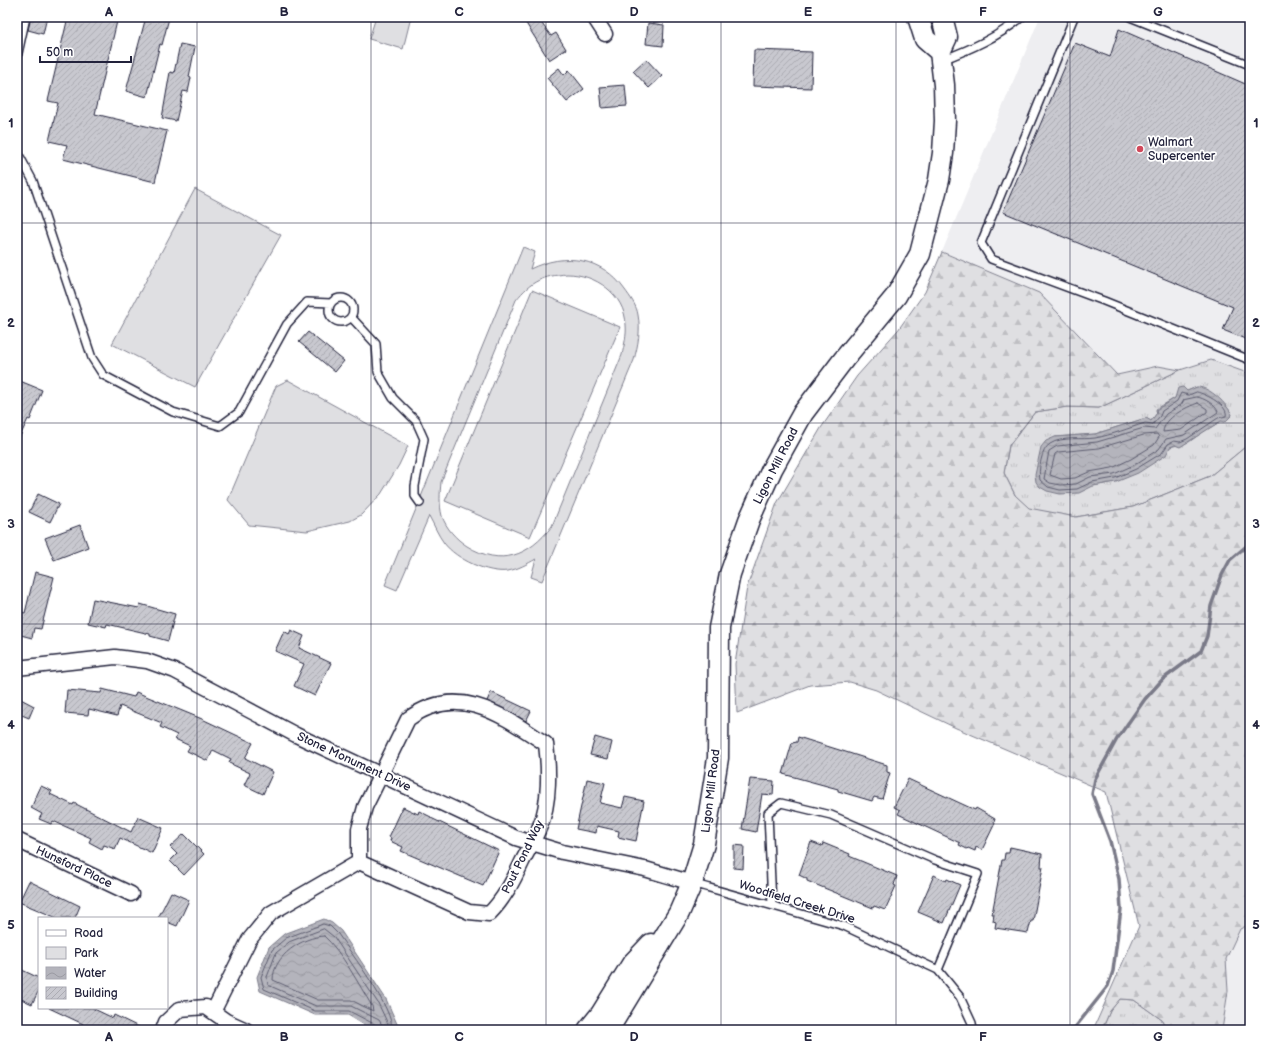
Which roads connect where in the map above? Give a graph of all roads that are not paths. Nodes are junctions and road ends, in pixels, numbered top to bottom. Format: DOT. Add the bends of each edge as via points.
graph roads {
  1 [pos="26,17"];
  2 [pos="594,17"];
  3 [pos="918,17"];
  4 [pos="942,17"];
  5 [pos="1022,17"];
  6 [pos="1074,17"];
  7 [pos="1130,17"];
  8 [pos="605,34"];
  9 [pos="940,56"];
  10 [pos="17,58"];
  11 [pos="1250,65"];
  12 [pos="17,152"];
  13 [pos="331,303"];
  14 [pos="351,317"];
  15 [pos="1250,360"];
  16 [pos="420,503"];
  17 [pos="17,668"];
  18 [pos="382,776"];
  19 [pos="17,840"];
  20 [pos="531,843"];
  21 [pos="359,862"];
  22 [pos="692,883"];
  23 [pos="131,894"];
  24 [pos="772,905"];
  25 [pos="679,913"];
  26 [pos="938,970"];
  27 [pos="213,1012"];
  28 [pos="162,1030"];
  29 [pos="246,1030"];
  30 [pos="588,1030"];
  31 [pos="608,1030"];
  32 [pos="973,1030"];
  1 -- 10 [label="lane"];
  2 -- 8 [label="street"];
  3 -- 9 [label="main road" via="925,39"];
  4 -- 9 [label="main road, Ligon Mill Road" via="947,37"];
  5 -- 9 [label="lane" via="1011,27 974,48"];
  6 -- 15 [label="lane" via="981,243 991,259"];
  7 -- 11 [label="lane"];
  9 -- 22 [label="main road, Ligon Mill Road" via="944,85 943,153 939,180 920,254 896,296 803,412 772,469 749,520 730,574 719,628 718,758 704,844"];
  12 -- 13 [label="lane" via="33,181 92,358 102,375 173,412 220,426 239,412 287,324 307,302"];
  13 -- 14 [label="lane" via="338,298 346,299 353,309"];
  13 -- 14 [label="lane" via="328,311 335,321 344,322"];
  14 -- 16 [label="lane" via="376,344 378,372 393,398 416,421 424,439 415,486 415,496"];
  17 -- 18 [label="street, Stone Monument Drive" via="115,657 146,661 175,671 296,735"];
  18 -- 20 [label="street, Stone Monument Drive"];
  18 -- 20 [label="street, Pout Pond Way" via="408,719 419,711 450,701 488,710 546,744 547,795 540,825"];
  18 -- 21 [label="street, Pout Pond Way" via="365,807 359,829"];
  19 -- 23 [label="street, Hunsford Place"];
  20 -- 21 [label="street, Pout Pond Way" via="510,886 490,914 469,912"];
  20 -- 22 [label="street, Stone Monument Drive" via="645,869"];
  21 -- 27 [label="street" via="271,913 249,940"];
  22 -- 24 [label="lane, Woodfield Creek Drive"];
  22 -- 25 [label="main road, Ligon Mill Road"];
  24 -- 26 [label="lane, Woodfield Creek Drive" via="844,926"];
  24 -- 26 [label="lane" via="768,813 781,802 831,816 935,860 978,874"];
  25 -- 30 [label="main road, Ligon Mill Road" via="632,964"];
  25 -- 31 [label="main road, Ligon Mill Road"];
  26 -- 32 [label="lane, Woodfield Creek Drive" via="960,997"];
  27 -- 28 [label="street" via="206,1007 180,1009 166,1022"];
  27 -- 29 [label="street"];
}
